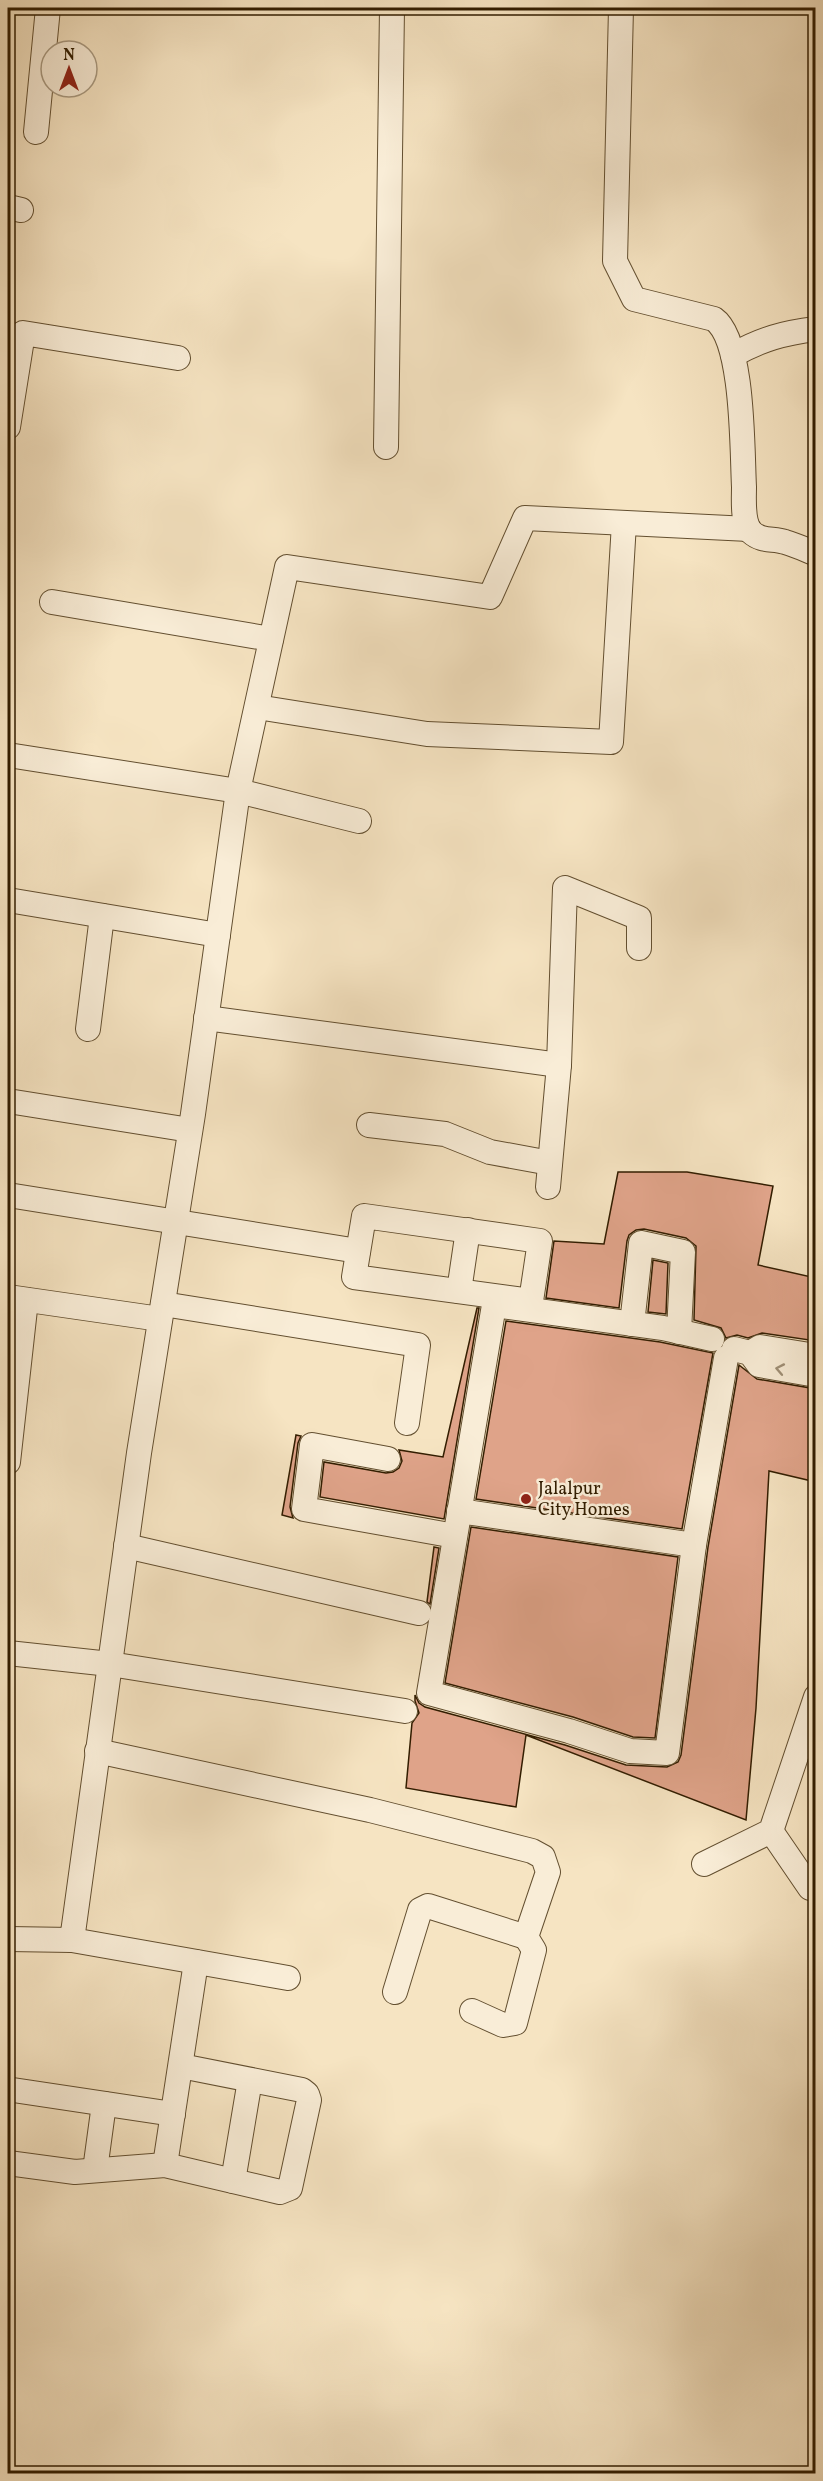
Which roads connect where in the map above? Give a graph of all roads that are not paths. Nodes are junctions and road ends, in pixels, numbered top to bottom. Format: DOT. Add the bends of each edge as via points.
graph roads {
  1 [pos="48,8"];
  2 [pos="392,8"];
  3 [pos="621,8"];
  4 [pos="36,132"];
  5 [pos="816,329"];
  6 [pos="733,355"];
  7 [pos="178,358"];
  8 [pos="8,428"];
  9 [pos="386,447"];
  10 [pos="624,523"];
  11 [pos="749,529"];
  12 [pos="816,554"];
  13 [pos="52,602"];
  14 [pos="271,639"];
  15 [pos="257,706"];
  16 [pos="8,755"];
  17 [pos="238,791"];
  18 [pos="359,821"];
  19 [pos="8,900"];
  20 [pos="102,916"];
  21 [pos="218,935"];
  22 [pos="639,948"];
  23 [pos="206,1018"];
  24 [pos="88,1029"];
  25 [pos="559,1065"];
  26 [pos="8,1101"];
  27 [pos="369,1125"];
  28 [pos="190,1130"];
  29 [pos="550,1163"];
  30 [pos="548,1187"];
  31 [pos="8,1195"];
  32 [pos="176,1221"];
  33 [pos="468,1230"];
  34 [pos="358,1251"];
  35 [pos="459,1291"];
  36 [pos="17,1298"];
  37 [pos="161,1312"];
  38 [pos="632,1324"];
  39 [pos="679,1332"];
  40 [pos="737,1353"];
  41 [pos="816,1356"];
  42 [pos="816,1376"];
  43 [pos="407,1423"];
  44 [pos="388,1459"];
  45 [pos="8,1462"];
  46 [pos="459,1511"];
  47 [pos="455,1536"];
  48 [pos="694,1545"];
  49 [pos="126,1546"];
  50 [pos="419,1613"];
  51 [pos="8,1653"];
  52 [pos="110,1664"];
  53 [pos="816,1696"];
  54 [pos="405,1711"];
  55 [pos="98,1751"];
  56 [pos="771,1831"];
  57 [pos="704,1864"];
  58 [pos="810,1888"];
  59 [pos="526,1937"];
  60 [pos="8,1939"];
  61 [pos="72,1940"];
  62 [pos="196,1962"];
  63 [pos="288,1978"];
  64 [pos="395,1992"];
  65 [pos="472,2011"];
  66 [pos="180,2066"];
  67 [pos="250,2080"];
  68 [pos="8,2091"];
  69 [pos="104,2104"];
  70 [pos="173,2114"];
  71 [pos="8,2163"];
  72 [pos="165,2164"];
  73 [pos="95,2170"];
  74 [pos="232,2181"];
  1 -- 4 [label="street"];
  2 -- 9 [label="street"];
  3 -- 6 [label="street" via="615,261 634,299 723,325"];
  5 -- 6 [label="street" via="757,341"];
  6 -- 11 [label="street" via="741,411 744,510"];
  7 -- 8 [label="street" via="23,333"];
  10 -- 11 [label="street"];
  10 -- 14 [label="street" via="525,518 490,597 287,567"];
  10 -- 15 [label="street" via="611,742 427,734"];
  11 -- 12 [label="street" via="758,538 783,541"];
  13 -- 14 [label="street"];
  14 -- 15 [label="street"];
  15 -- 17 [label="street"];
  16 -- 17 [label="street"];
  17 -- 18 [label="street"];
  17 -- 21 [label="street"];
  19 -- 20 [label="street"];
  20 -- 21 [label="street"];
  20 -- 24 [label="street"];
  21 -- 23 [label="street"];
  22 -- 25 [label="street" via="639,918 565,888"];
  23 -- 25 [label="street"];
  23 -- 28 [label="street"];
  25 -- 29 [label="street"];
  26 -- 28 [label="street"];
  27 -- 29 [label="street" via="445,1134 490,1152"];
  28 -- 32 [label="street"];
  29 -- 30 [label="street"];
  31 -- 32 [label="street"];
  32 -- 34 [label="street"];
  32 -- 37 [label="street"];
  33 -- 34 [label="street" via="364,1216"];
  33 -- 35 [label="street"];
  33 -- 35 [label="street" via="540,1240 531,1301"];
  34 -- 35 [label="street" via="354,1276"];
  36 -- 37 [label="street"];
  36 -- 45 [label="street"];
  37 -- 43 [label="street" via="418,1344"];
  37 -- 49 [label="street"];
  38 -- 39 [label="street"];
  38 -- 39 [label="street" via="641,1244 683,1252"];
  38 -- 46 [label="street" via="494,1305"];
  39 -- 40 [label="street" via="712,1339 711,1354 718,1358"];
  40 -- 41 [label="street" via="760,1347"];
  42 -- 40 [label="street, one-way" via="759,1365"];
  40 -- 48 [label="street"];
  44 -- 47 [label="street" via="312,1445 304,1509"];
  46 -- 47 [label="street"];
  46 -- 48 [label="street"];
  47 -- 48 [label="street" via="429,1693 630,1750 667,1754"];
  49 -- 50 [label="street"];
  49 -- 52 [label="street"];
  51 -- 52 [label="street"];
  52 -- 54 [label="street"];
  52 -- 55 [label="street"];
  53 -- 56 [label="street"];
  55 -- 59 [label="street" via="370,1810 531,1851 543,1857 548,1872"];
  55 -- 61 [label="street"];
  56 -- 57 [label="street"];
  56 -- 58 [label="street"];
  59 -- 64 [label="street" via="428,1906 420,1910"];
  59 -- 65 [label="street" via="534,1950 515,2023 503,2025"];
  60 -- 61 [label="street"];
  61 -- 62 [label="street"];
  62 -- 63 [label="street"];
  62 -- 66 [label="street"];
  66 -- 67 [label="street"];
  66 -- 70 [label="street"];
  67 -- 74 [label="street"];
  67 -- 74 [label="street" via="302,2090 309,2100 290,2188 280,2192"];
  68 -- 69 [label="street"];
  69 -- 70 [label="street"];
  69 -- 73 [label="street"];
  70 -- 72 [label="street"];
  71 -- 73 [label="street" via="75,2172"];
  72 -- 73 [label="street"];
  72 -- 74 [label="street"];
}
